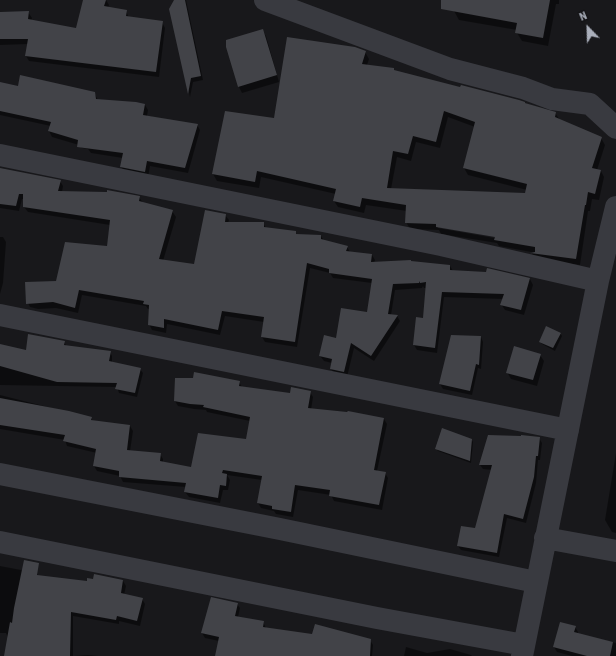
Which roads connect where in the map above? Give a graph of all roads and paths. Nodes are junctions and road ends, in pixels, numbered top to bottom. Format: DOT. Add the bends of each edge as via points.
graph roads {
  1 [pos="266,0"];
  2 [pos="616,128"];
  3 [pos="0,156"];
  4 [pos="616,207"];
  5 [pos="598,282"];
  6 [pos="0,315"];
  7 [pos="568,430"];
  8 [pos="0,474"];
  9 [pos="546,538"];
  10 [pos="0,542"];
  11 [pos="616,551"];
  12 [pos="536,582"];
  13 [pos="523,651"];
  1 -- 2 [label="street" via="450,69 523,88 552,99 590,104"];
  3 -- 5 [label="street" via="441,245"];
  4 -- 5 [label="street"];
  5 -- 7 [label="street"];
  6 -- 7 [label="street"];
  7 -- 9 [label="street"];
  8 -- 12 [label="street"];
  9 -- 11 [label="street"];
  9 -- 12 [label="street"];
  10 -- 13 [label="street" via="377,618"];
  12 -- 13 [label="street"];
}
